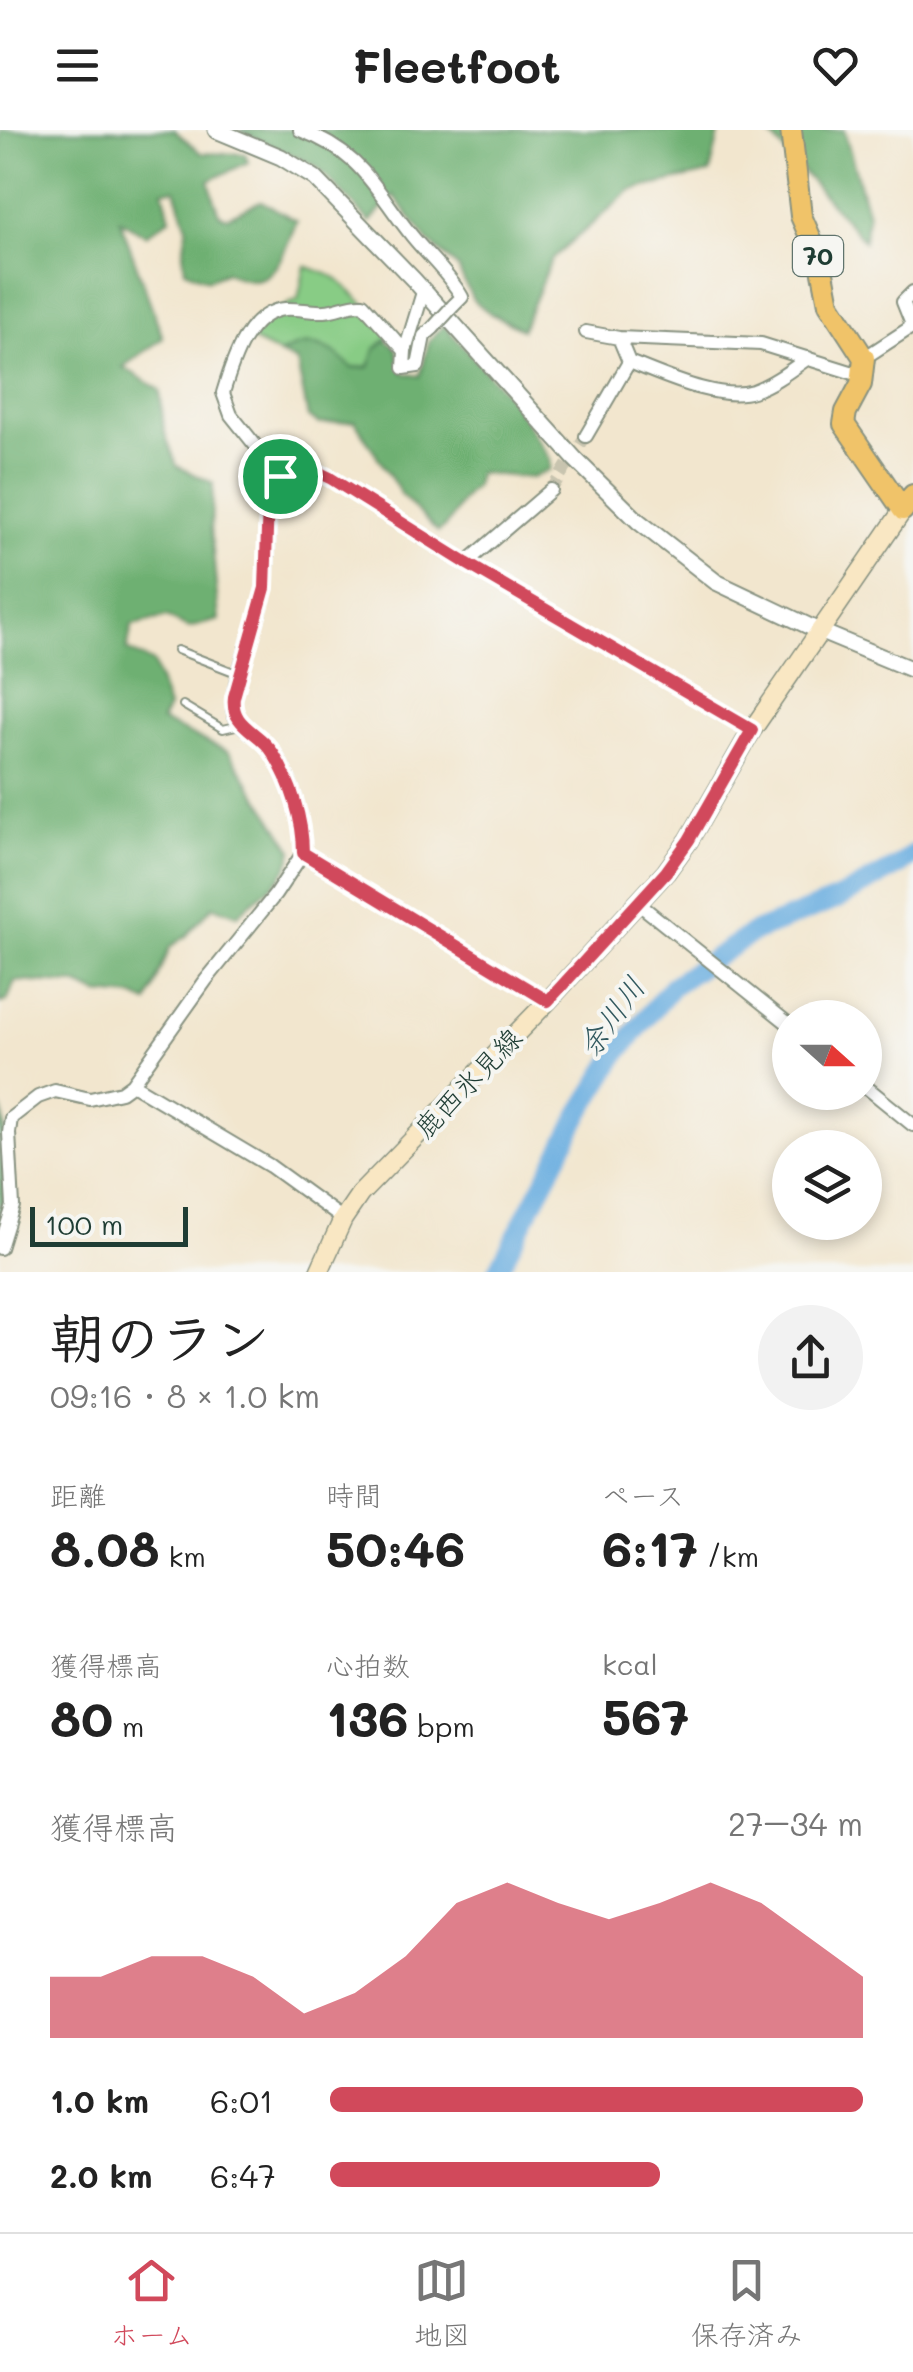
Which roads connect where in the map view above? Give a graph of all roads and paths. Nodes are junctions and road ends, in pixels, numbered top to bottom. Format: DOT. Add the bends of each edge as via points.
graph roads {
  1 [pos="216,130"];
  2 [pos="300,130"];
  3 [pos="791,130"];
  4 [pos="424,292"];
  5 [pos="913,292"];
  6 [pos="586,332"];
  7 [pos="619,338"];
  8 [pos="405,351"];
  9 [pos="808,358"];
  10 [pos="628,362"];
  11 [pos="862,366"];
  12 [pos="586,436"];
  13 [pos="280,476"];
  14 [pos="551,490"];
  15 [pos="908,502"];
  16 [pos="466,563"];
  17 [pos="819,630"];
  18 [pos="176,650"];
  19 [pos="913,670"];
  20 [pos="240,674"];
  21 [pos="183,704"];
  22 [pos="241,725"];
  23 [pos="752,730"];
  24 [pos="303,853"];
  25 [pos="639,904"];
  26 [pos="548,1001"];
  27 [pos="772,1011"];
  28 [pos="132,1084"];
  29 [pos="882,1100"];
  30 [pos="913,1125"];
  31 [pos="343,1220"];
  32 [pos="0,1248"];
  33 [pos="319,1272"];
  1 -- 4 [label="street" via="315,178"];
  2 -- 8 [label="street, bridge" via="369,174 462,297 424,336 418,366 404,368"];
  3 -- 11 [label="main road, 70" via="801,216 821,262 828,304"];
  4 -- 8 [label="street"];
  4 -- 17 [label="street" via="638,521 716,582"];
  5 -- 11 [label="street" via="903,302 910,328"];
  6 -- 7 [label="street"];
  7 -- 9 [label="street" via="761,344"];
  7 -- 10 [label="street"];
  8 -- 13 [label="street" via="363,304 318,312 282,308 267,315 242,341 223,393 232,415"];
  9 -- 10 [label="street" via="752,392 734,394"];
  9 -- 11 [label="street"];
  10 -- 12 [label="street"];
  11 -- 15 [label="main road" via="844,424"];
  13 -- 16 [label="street" via="309,468"];
  13 -- 20 [label="street" via="268,502 265,588"];
  14 -- 16 [label="street"];
  15 -- 17 [label="main road, 鹿西氷見線"];
  16 -- 23 [label="street"];
  17 -- 19 [label="street"];
  17 -- 23 [label="main road, 鹿西氷見線"];
  18 -- 20 [label="lane"];
  20 -- 22 [label="street" via="233,705"];
  21 -- 22 [label="lane" via="223,729"];
  22 -- 24 [label="street" via="262,739 280,768 298,810"];
  23 -- 25 [label="main road, 鹿西氷見線" via="689,840"];
  24 -- 26 [label="street"];
  24 -- 28 [label="street"];
  25 -- 26 [label="main road, 鹿西氷見線"];
  25 -- 27 [label="street"];
  26 -- 31 [label="main road, 鹿西氷見線" via="360,1194"];
  28 -- 31 [label="street" via="270,1166"];
  28 -- 32 [label="street" via="90,1099 55,1090 11,1118 13,1206"];
  29 -- 30 [label="street"];
  31 -- 33 [label="main road, 鹿西氷見線"];
}
